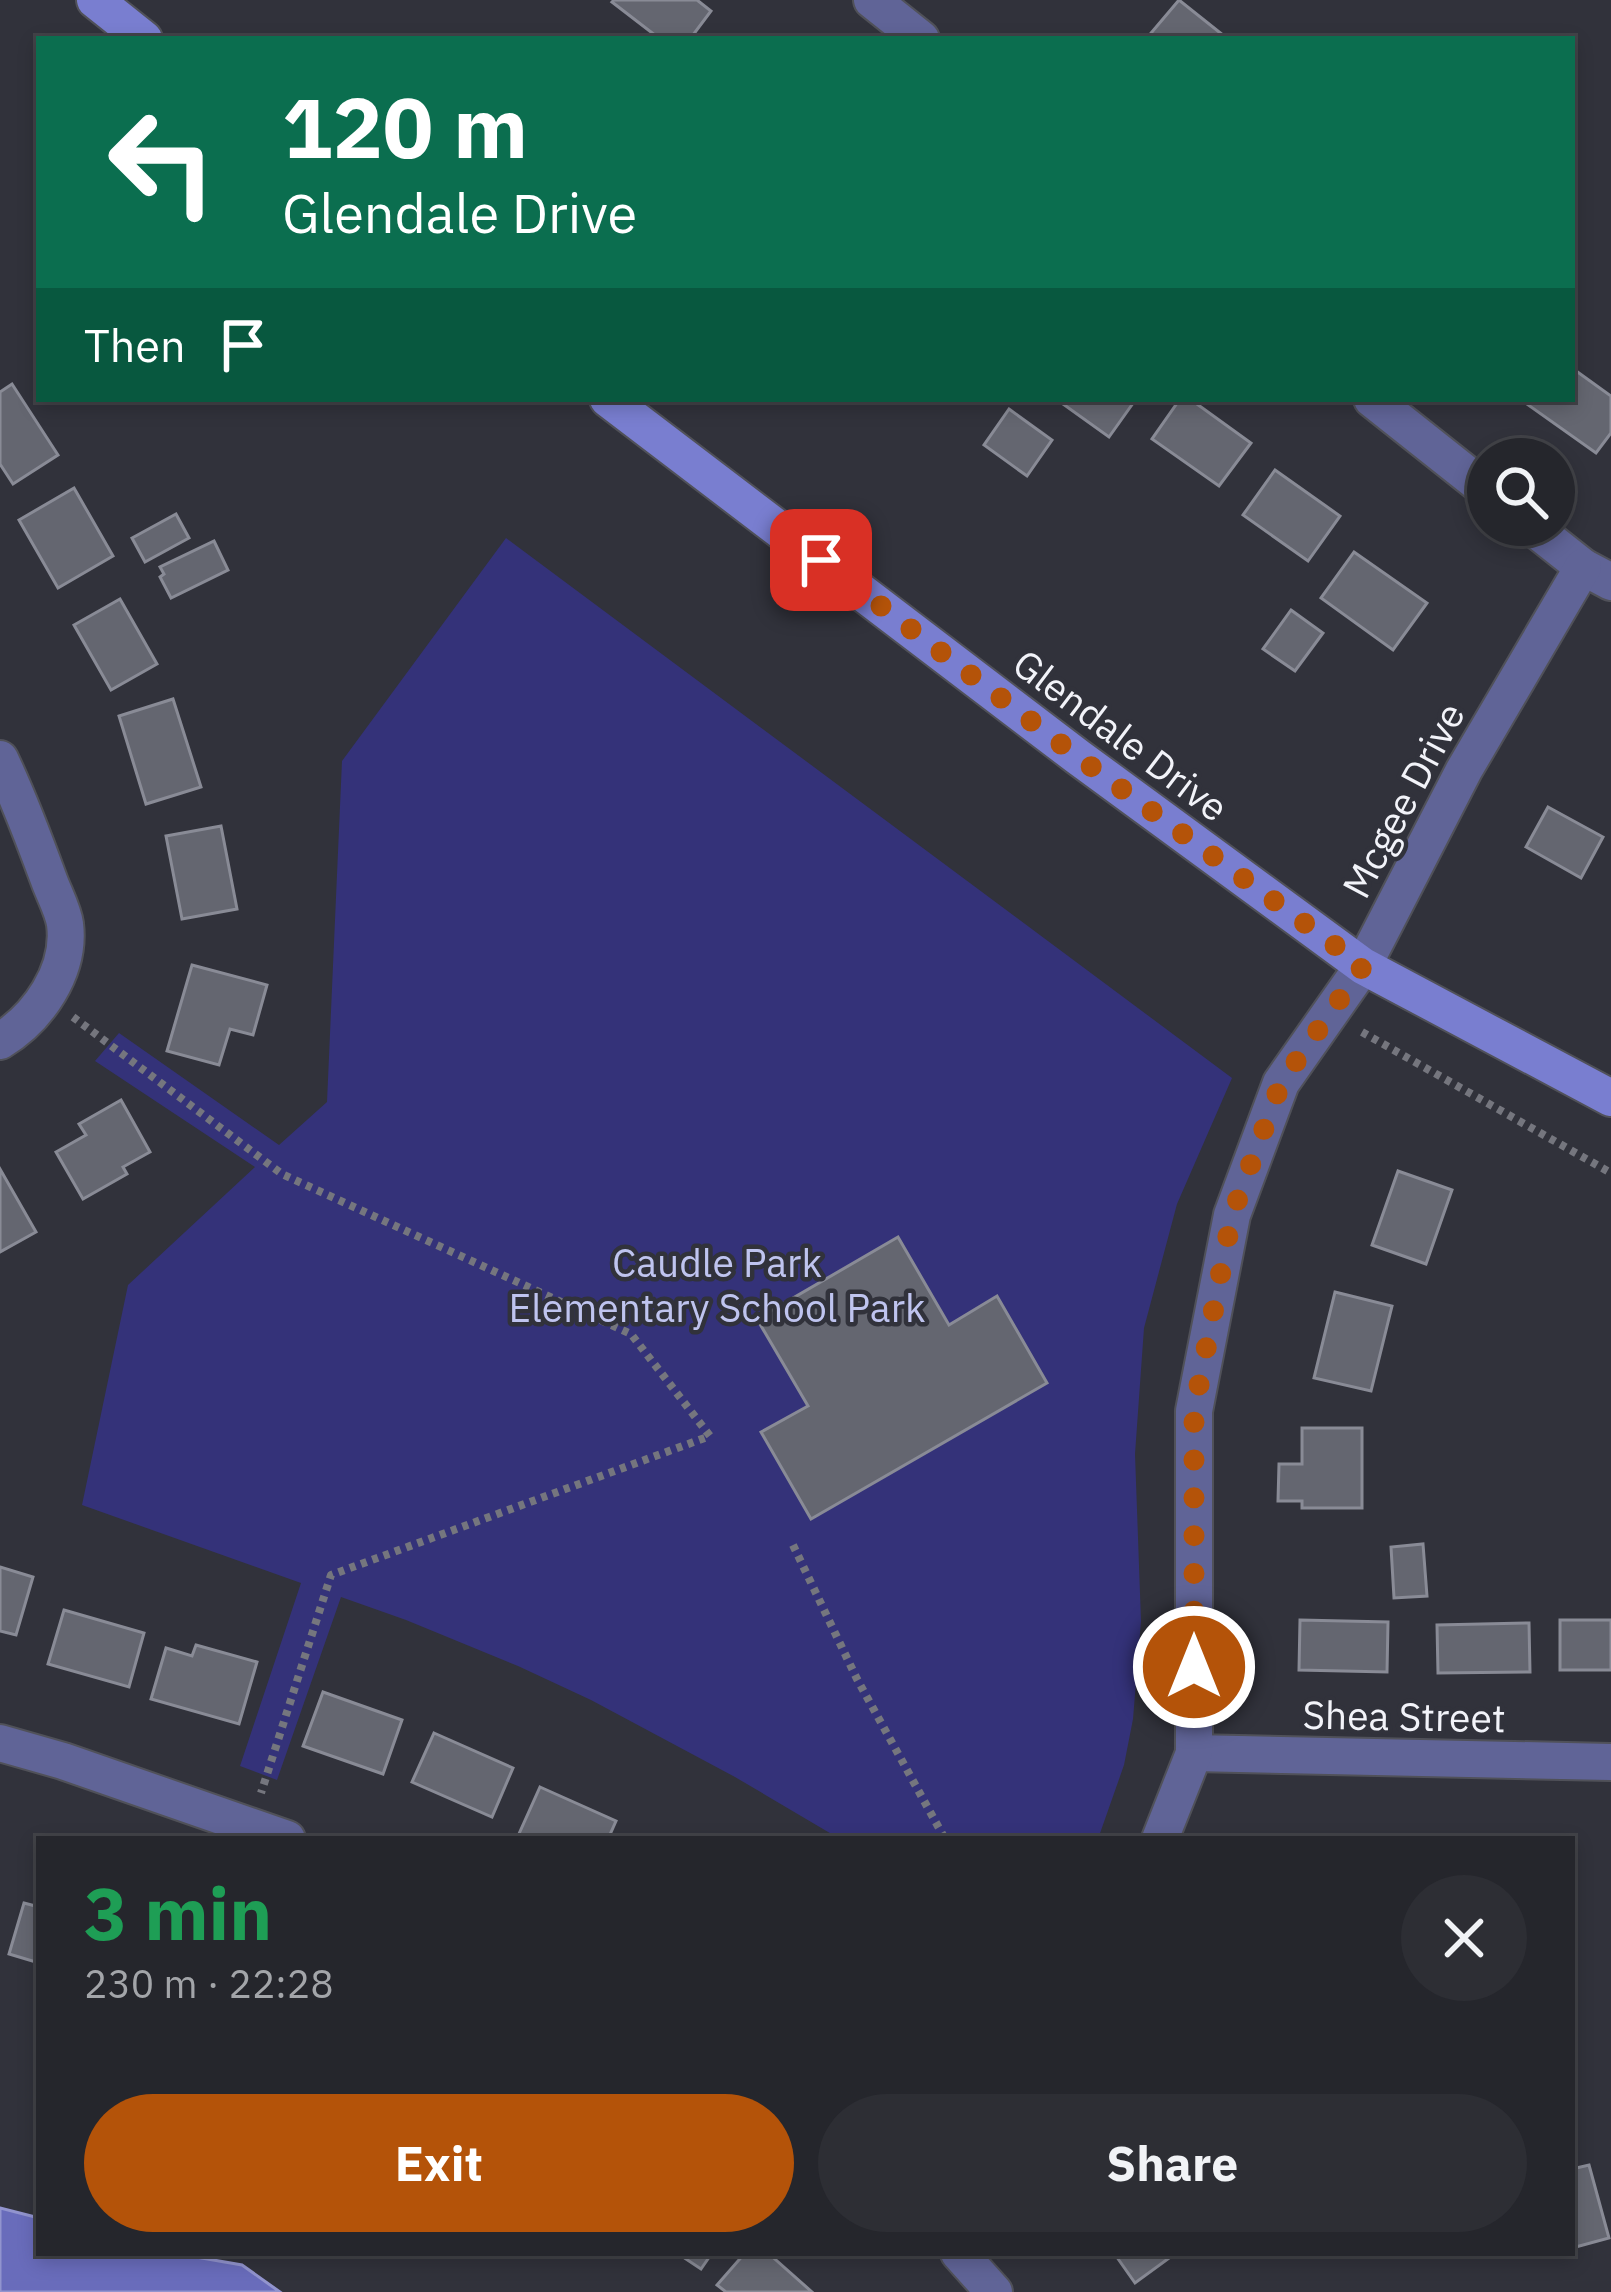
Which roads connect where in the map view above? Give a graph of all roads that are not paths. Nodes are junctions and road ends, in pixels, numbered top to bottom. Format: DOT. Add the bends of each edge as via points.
graph roads {
  1 [pos="95,0"];
  2 [pos="872,0"];
  3 [pos="140,36"];
  4 [pos="917,36"];
  5 [pos="612,402"];
  6 [pos="1376,402"];
  7 [pos="1467,474"];
  8 [pos="1558,546"];
  9 [pos="1597,575"];
  10 [pos="0,759"];
  11 [pos="1363,966"];
  12 [pos="0,1040"];
  13 [pos="1611,1098"];
  14 [pos="0,1743"];
  15 [pos="1194,1753"];
  16 [pos="1611,1762"];
  17 [pos="278,1836"];
  18 [pos="1161,1836"];
  19 [pos="962,2256"];
  20 [pos="994,2292"];
  1 -- 3 [label="main road"];
  2 -- 4 [label="street"];
  5 -- 11 [label="main road, Glendale Drive"];
  6 -- 7 [label="street"];
  8 -- 9 [label="street"];
  9 -- 11 [label="street, Mcgee Drive" via="1464,770"];
  10 -- 12 [label="street" via="65,925 47,998"];
  11 -- 13 [label="main road, Glendale Drive"];
  11 -- 15 [label="street, Mcgee Drive" via="1281,1083 1232,1215 1194,1411"];
  14 -- 17 [label="street"];
  15 -- 16 [label="street, Shea Street"];
  15 -- 18 [label="street, Mcgee Drive"];
  19 -- 20 [label="street"];
}
